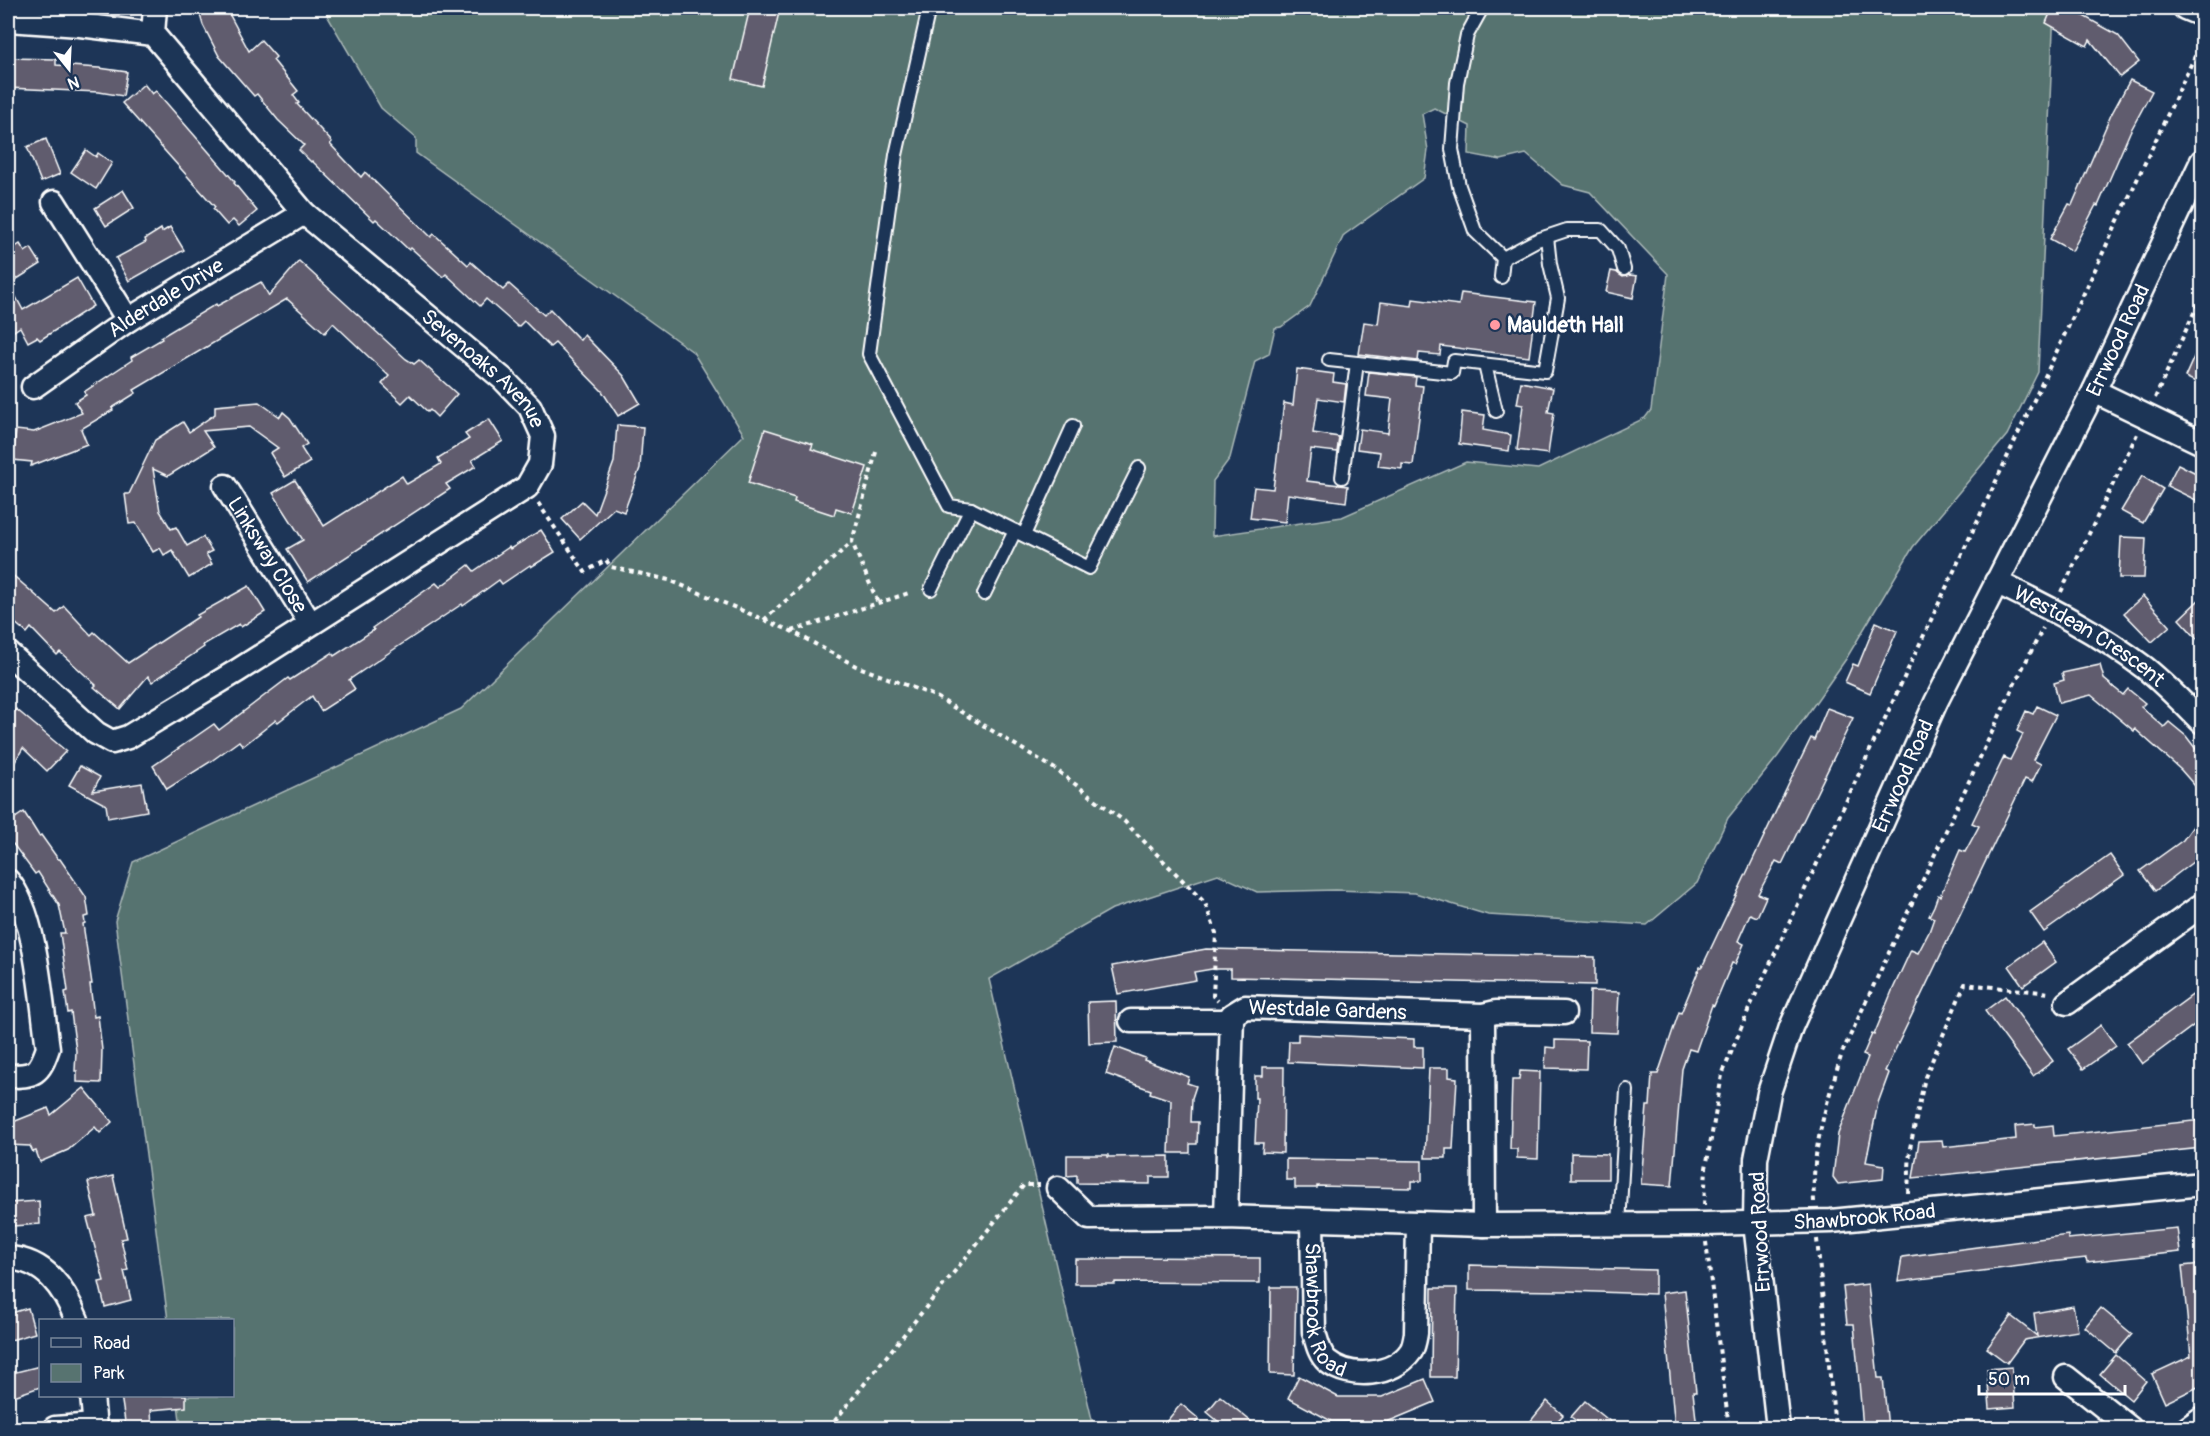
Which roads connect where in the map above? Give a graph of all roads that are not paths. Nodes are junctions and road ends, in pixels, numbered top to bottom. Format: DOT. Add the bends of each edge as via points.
graph roads {
  1 [pos="155,8"];
  2 [pos="929,8"];
  3 [pos="1482,8"];
  4 [pos="2186,8"];
  5 [pos="2202,15"];
  6 [pos="8,20"];
  7 [pos="153,34"];
  8 [pos="2202,161"];
  9 [pos="54,202"];
  10 [pos="304,213"];
  11 [pos="1547,237"];
  12 [pos="1503,258"];
  13 [pos="1624,269"];
  14 [pos="1501,277"];
  15 [pos="128,320"];
  16 [pos="1329,360"];
  17 [pos="1357,363"];
  18 [pos="1485,364"];
  19 [pos="33,387"];
  20 [pos="2094,391"];
  21 [pos="1496,411"];
  22 [pos="1073,426"];
  23 [pos="2202,442"];
  24 [pos="1139,468"];
  25 [pos="1342,477"];
  26 [pos="225,486"];
  27 [pos="971,509"];
  28 [pos="1019,533"];
  29 [pos="1996,582"];
  30 [pos="931,589"];
  31 [pos="984,594"];
  32 [pos="310,623"];
  33 [pos="8,652"];
  34 [pos="2199,711"];
  35 [pos="8,881"];
  36 [pos="2202,905"];
  37 [pos="2067,1003"];
  38 [pos="1564,1014"];
  39 [pos="1483,1015"];
  40 [pos="1232,1018"];
  41 [pos="1131,1021"];
  42 [pos="8,1076"];
  43 [pos="1627,1090"];
  44 [pos="2202,1184"];
  45 [pos="1058,1188"];
  46 [pos="1226,1217"];
  47 [pos="1312,1221"];
  48 [pos="1418,1223"];
  49 [pos="1755,1223"];
  50 [pos="1619,1224"];
  51 [pos="1484,1225"];
  52 [pos="8,1258"];
  53 [pos="76,1319"];
  54 [pos="2066,1377"];
  55 [pos="92,1397"];
  56 [pos="2202,1418"];
  57 [pos="94,1427"];
  58 [pos="55,1428"];
  59 [pos="1778,1428"];
  60 [pos="2130,1428"];
  61 [pos="2188,1428"];
  1 -- 7 [label="street"];
  2 -- 27 [label="lane" via="896,155 869,354 949,506"];
  3 -- 12 [label="lane" via="1467,35 1457,83 1452,149 1475,231"];
  4 -- 5 [label="street"];
  6 -- 7 [label="street"];
  7 -- 10 [label="street, Sevenoaks Avenue"];
  8 -- 20 [label="street, Errwood Road"];
  9 -- 15 [label="street"];
  10 -- 15 [label="street, Alderdale Drive"];
  10 -- 32 [label="street, Sevenoaks Avenue" via="503,379 530,407 543,436 540,464 527,487"];
  11 -- 12 [label="lane"];
  11 -- 13 [label="lane" via="1567,230 1601,230 1618,249"];
  11 -- 18 [label="lane" via="1558,298 1545,371"];
  12 -- 14 [label="lane"];
  15 -- 19 [label="street, Alderdale Drive"];
  16 -- 17 [label="lane"];
  17 -- 18 [label="lane" via="1452,373 1454,361"];
  17 -- 25 [label="lane"];
  18 -- 21 [label="lane"];
  20 -- 23 [label="street"];
  20 -- 29 [label="street, Errwood Road"];
  22 -- 28 [label="lane"];
  24 -- 28 [label="lane" via="1089,568"];
  26 -- 32 [label="street, Linksway Close"];
  27 -- 28 [label="lane"];
  27 -- 30 [label="lane"];
  28 -- 31 [label="lane"];
  29 -- 34 [label="street, Westdean Crescent" via="2098,636"];
  29 -- 49 [label="street, Errwood Road" via="1936,702 1791,1027 1769,1092 1756,1159"];
  32 -- 33 [label="street" via="128,737 112,742 96,733"];
  35 -- 42 [label="street" via="29,924 48,1048 41,1067 27,1076"];
  36 -- 37 [label="street"];
  38 -- 39 [label="street, Westdale Gardens"];
  39 -- 40 [label="street, Westdale Gardens" via="1245,1007"];
  39 -- 51 [label="street"];
  40 -- 41 [label="street"];
  40 -- 46 [label="street, Westdale Gardens"];
  43 -- 50 [label="lane"];
  44 -- 49 [label="street, Shawbrook Road" via="1906,1215"];
  45 -- 46 [label="street, Shawbrook Road" via="1089,1218"];
  46 -- 47 [label="street, Shawbrook Road"];
  47 -- 48 [label="street, Shawbrook Road"];
  47 -- 48 [label="street, Shawbrook Road" via="1314,1332 1318,1348 1326,1361 1356,1373 1389,1368 1404,1360 1413,1349"];
  48 -- 51 [label="street, Shawbrook Road"];
  49 -- 50 [label="street, Shawbrook Road"];
  49 -- 59 [label="street, Errwood Road"];
  50 -- 51 [label="street, Shawbrook Road"];
  52 -- 53 [label="street" via="39,1266 59,1285"];
  54 -- 60 [label="street"];
  55 -- 57 [label="street"];
  56 -- 61 [label="street"];
  57 -- 58 [label="street"];
}
